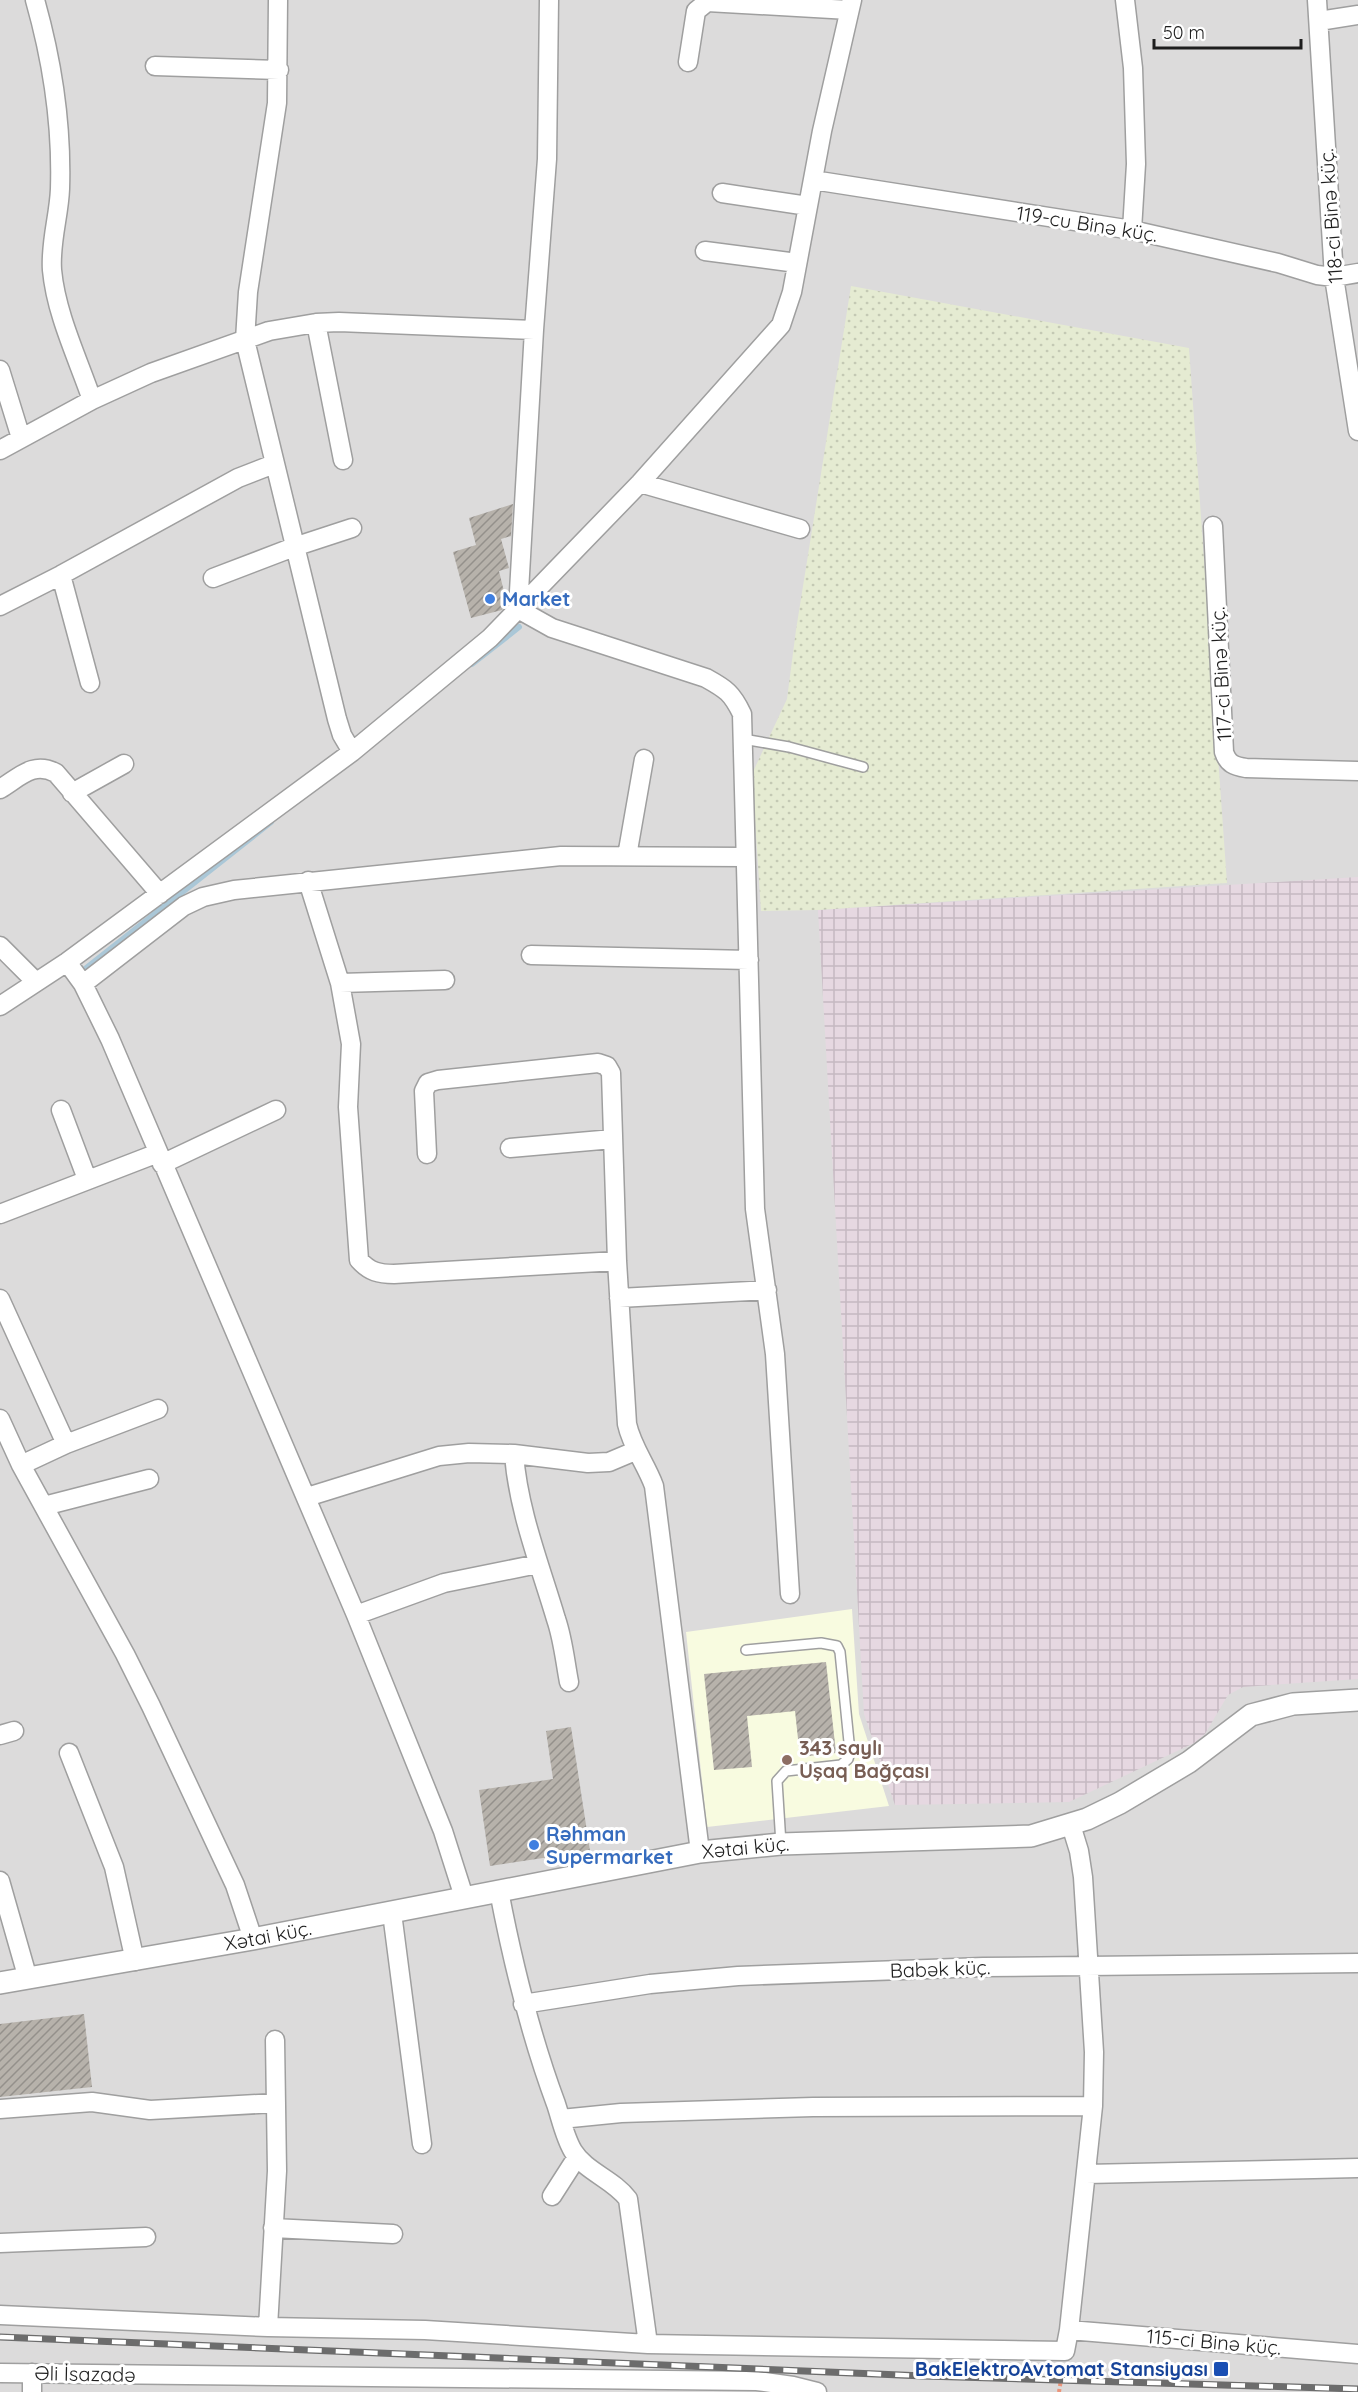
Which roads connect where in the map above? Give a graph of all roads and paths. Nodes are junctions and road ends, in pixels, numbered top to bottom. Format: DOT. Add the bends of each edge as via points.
graph roads {
  1 [pos="35,0"];
  2 [pos="278,0"];
  3 [pos="549,0"];
  4 [pos="1125,0"];
  5 [pos="1317,0"];
  6 [pos="850,5"];
  7 [pos="1358,15"];
  8 [pos="1319,21"];
  9 [pos="687,62"];
  10 [pos="155,66"];
  11 [pos="279,70"];
  12 [pos="813,180"];
  13 [pos="722,193"];
  14 [pos="808,206"];
  15 [pos="1132,230"];
  16 [pos="705,251"];
  17 [pos="797,263"];
  18 [pos="1358,273"];
  19 [pos="1334,277"];
  20 [pos="316,323"];
  21 [pos="534,330"];
  22 [pos="245,340"];
  23 [pos="0,370"];
  24 [pos="92,400"];
  25 [pos="1358,431"];
  26 [pos="21,438"];
  27 [pos="0,450"];
  28 [pos="343,460"];
  29 [pos="274,464"];
  30 [pos="640,483"];
  31 [pos="1213,526"];
  32 [pos="352,528"];
  33 [pos="800,529"];
  34 [pos="294,547"];
  35 [pos="61,575"];
  36 [pos="213,578"];
  37 [pos="0,606"];
  38 [pos="518,609"];
  39 [pos="90,683"];
  40 [pos="743,739"];
  41 [pos="352,752"];
  42 [pos="644,759"];
  43 [pos="124,764"];
  44 [pos="863,767"];
  45 [pos="1358,771"];
  46 [pos="0,789"];
  47 [pos="72,793"];
  48 [pos="627,856"];
  49 [pos="744,857"];
  50 [pos="308,881"];
  51 [pos="160,894"];
  52 [pos="0,946"];
  53 [pos="531,955"];
  54 [pos="748,960"];
  55 [pos="67,962"];
  56 [pos="445,980"];
  57 [pos="36,982"];
  58 [pos="340,983"];
  59 [pos="83,984"];
  60 [pos="0,1006"];
  61 [pos="61,1110"];
  62 [pos="276,1110"];
  63 [pos="613,1139"];
  64 [pos="510,1148"];
  65 [pos="427,1154"];
  66 [pos="160,1158"];
  67 [pos="87,1179"];
  68 [pos="0,1214"];
  69 [pos="617,1261"];
  70 [pos="767,1290"];
  71 [pos="619,1298"];
  72 [pos="0,1299"];
  73 [pos="158,1409"];
  74 [pos="0,1419"];
  75 [pos="66,1444"];
  76 [pos="636,1451"];
  77 [pos="514,1454"];
  78 [pos="21,1465"];
  79 [pos="149,1479"];
  80 [pos="307,1497"];
  81 [pos="44,1506"];
  82 [pos="538,1564"];
  83 [pos="790,1594"];
  84 [pos="356,1615"];
  85 [pos="746,1650"];
  86 [pos="569,1682"];
  87 [pos="1358,1700"];
  88 [pos="69,1753"];
  89 [pos="1071,1825"];
  90 [pos="781,1844"];
  91 [pos="700,1852"];
  92 [pos="0,1881"];
  93 [pos="499,1891"];
  94 [pos="464,1897"];
  95 [pos="392,1913"];
  96 [pos="253,1940"];
  97 [pos="135,1961"];
  98 [pos="1358,1963"];
  99 [pos="1090,1965"];
  100 [pos="28,1979"];
  101 [pos="0,1983"];
  102 [pos="523,2004"];
  103 [pos="275,2040"];
  104 [pos="276,2103"];
  105 [pos="1093,2106"];
  106 [pos="0,2109"];
  107 [pos="561,2119"];
  108 [pos="422,2144"];
  109 [pos="577,2157"];
  110 [pos="1358,2168"];
  111 [pos="1086,2174"];
  112 [pos="552,2196"];
  113 [pos="273,2228"];
  114 [pos="393,2234"];
  115 [pos="146,2237"];
  116 [pos="0,2243"];
  117 [pos="0,2315"];
  118 [pos="268,2327"];
  119 [pos="1069,2330"];
  120 [pos="648,2344"];
  121 [pos="1358,2354"];
  122 [pos="0,2373"];
  123 [pos="32,2373"];
  124 [pos="147,2384"];
  125 [pos="703,2386"];
  126 [pos="32,2392"];
  127 [pos="817,2392"];
  1 -- 24 [label="street" via="48,56 60,157 60,192 51,248 53,273 59,305"];
  2 -- 11 [label="street"];
  3 -- 21 [label="street" via="547,159"];
  4 -- 15 [label="street" via="1133,68 1136,164"];
  5 -- 8 [label="street, 118-ci Binə küç."];
  6 -- 9 [label="street" via="707,2 696,10"];
  6 -- 12 [label="street"];
  7 -- 8 [label="street"];
  8 -- 19 [label="street, 118-ci Binə küç."];
  10 -- 11 [label="street"];
  11 -- 22 [label="street" via="248,292"];
  12 -- 14 [label="street"];
  12 -- 15 [label="street, 119-cu Binə küç."];
  13 -- 14 [label="street"];
  14 -- 17 [label="street"];
  15 -- 19 [label="street, 119-cu Binə küç."];
  16 -- 17 [label="street"];
  17 -- 30 [label="street" via="781,325"];
  18 -- 19 [label="street, 119-cu Binə küç."];
  19 -- 25 [label="street, 118-ci Binə küç."];
  20 -- 21 [label="street"];
  20 -- 22 [label="street" via="269,331"];
  20 -- 28 [label="street"];
  21 -- 38 [label="street"];
  22 -- 24 [label="street" via="151,373"];
  22 -- 29 [label="street"];
  23 -- 26 [label="street"];
  24 -- 26 [label="street"];
  26 -- 27 [label="street"];
  29 -- 34 [label="street"];
  29 -- 35 [label="street" via="238,478"];
  30 -- 33 [label="street"];
  30 -- 38 [label="street"];
  31 -- 45 [label="street, 117-ci Binə küç." via="1227,760 1246,768"];
  32 -- 34 [label="street"];
  34 -- 36 [label="street"];
  34 -- 41 [label="street" via="337,719"];
  35 -- 37 [label="street"];
  35 -- 39 [label="street"];
  38 -- 40 [label="street" via="552,628 706,678 725,688 742,714"];
  38 -- 41 [label="street" via="490,638"];
  40 -- 44 [label="lane"];
  40 -- 49 [label="street"];
  41 -- 51 [label="street"];
  42 -- 48 [label="street"];
  43 -- 47 [label="street"];
  46 -- 47 [label="street" via="34,768 45,768 56,773"];
  47 -- 51 [label="street"];
  48 -- 49 [label="street"];
  48 -- 50 [label="street" via="514,859"];
  49 -- 54 [label="street"];
  50 -- 58 [label="street"];
  50 -- 59 [label="street" via="203,897 184,906"];
  51 -- 55 [label="street"];
  52 -- 57 [label="street"];
  53 -- 54 [label="street"];
  54 -- 70 [label="street" via="754,1209"];
  55 -- 57 [label="street"];
  55 -- 59 [label="street"];
  56 -- 58 [label="street"];
  57 -- 60 [label="street"];
  58 -- 69 [label="street" via="352,1057 348,1107 357,1248 359,1260 366,1268 378,1274 394,1274"];
  59 -- 66 [label="street"];
  61 -- 67 [label="street"];
  62 -- 66 [label="street"];
  63 -- 64 [label="street"];
  63 -- 65 [label="street" via="611,1073 607,1066 598,1063 428,1083 424,1091"];
  63 -- 69 [label="street"];
  66 -- 67 [label="street"];
  66 -- 80 [label="street"];
  67 -- 68 [label="street"];
  69 -- 71 [label="street"];
  70 -- 71 [label="street"];
  70 -- 83 [label="street" via="775,1354"];
  71 -- 76 [label="street" via="627,1424"];
  72 -- 75 [label="street"];
  73 -- 75 [label="street"];
  74 -- 78 [label="street"];
  75 -- 78 [label="street"];
  76 -- 77 [label="street" via="609,1462 588,1463"];
  76 -- 91 [label="street" via="654,1486"];
  77 -- 80 [label="street" via="439,1456"];
  77 -- 82 [label="street" via="517,1483"];
  78 -- 81 [label="street"];
  79 -- 81 [label="street"];
  80 -- 84 [label="street"];
  81 -- 96 [label="street" via="151,1707 235,1885"];
  82 -- 84 [label="street" via="444,1583"];
  82 -- 86 [label="street" via="557,1622"];
  84 -- 94 [label="street"];
  85 -- 90 [label="lane" via="821,1643 837,1646 840,1652 848,1759 841,1765 781,1774 777,1781"];
  87 -- 89 [label="street, Xətai küç." via="1293,1704 1251,1715 1164,1778"];
  88 -- 97 [label="street" via="114,1867"];
  89 -- 90 [label="street, Xətai küç." via="1023,1836"];
  89 -- 99 [label="street" via="1083,1877"];
  90 -- 91 [label="street, Xətai küç."];
  91 -- 93 [label="street, Xətai küç."];
  92 -- 100 [label="street"];
  93 -- 94 [label="street, Xətai küç."];
  93 -- 102 [label="street"];
  94 -- 95 [label="street, Xətai küç."];
  95 -- 96 [label="street, Xətai küç."];
  95 -- 108 [label="street"];
  96 -- 97 [label="street, Xətai küç."];
  97 -- 100 [label="street, Xətai küç."];
  98 -- 99 [label="street, Babək küç."];
  99 -- 102 [label="street, Babək küç." via="738,1976 650,1984"];
  99 -- 105 [label="street"];
  100 -- 101 [label="street, Xətai küç."];
  102 -- 107 [label="street"];
  103 -- 104 [label="street"];
  104 -- 106 [label="street" via="150,2110 92,2102"];
  104 -- 113 [label="street"];
  105 -- 107 [label="street" via="813,2107 621,2113"];
  105 -- 111 [label="street"];
  107 -- 109 [label="street"];
  109 -- 112 [label="street"];
  109 -- 120 [label="street" via="628,2199"];
  110 -- 111 [label="street"];
  111 -- 119 [label="street"];
  113 -- 114 [label="street"];
  113 -- 118 [label="street"];
  115 -- 116 [label="street"];
  117 -- 118 [label="street"];
  118 -- 120 [label="street" via="425,2330"];
  119 -- 120 [label="street" via="1065,2351"];
  119 -- 121 [label="street, 115-ci Binə küç."];
  122 -- 123 [label="street, Əli İsazadə"];
  123 -- 124 [label="street, Əli İsazadə"];
  123 -- 126 [label="street"];
  124 -- 125 [label="street, Əli İsazadə"];
  125 -- 127 [label="street, Əli İsazadə" via="765,2382"];
}
